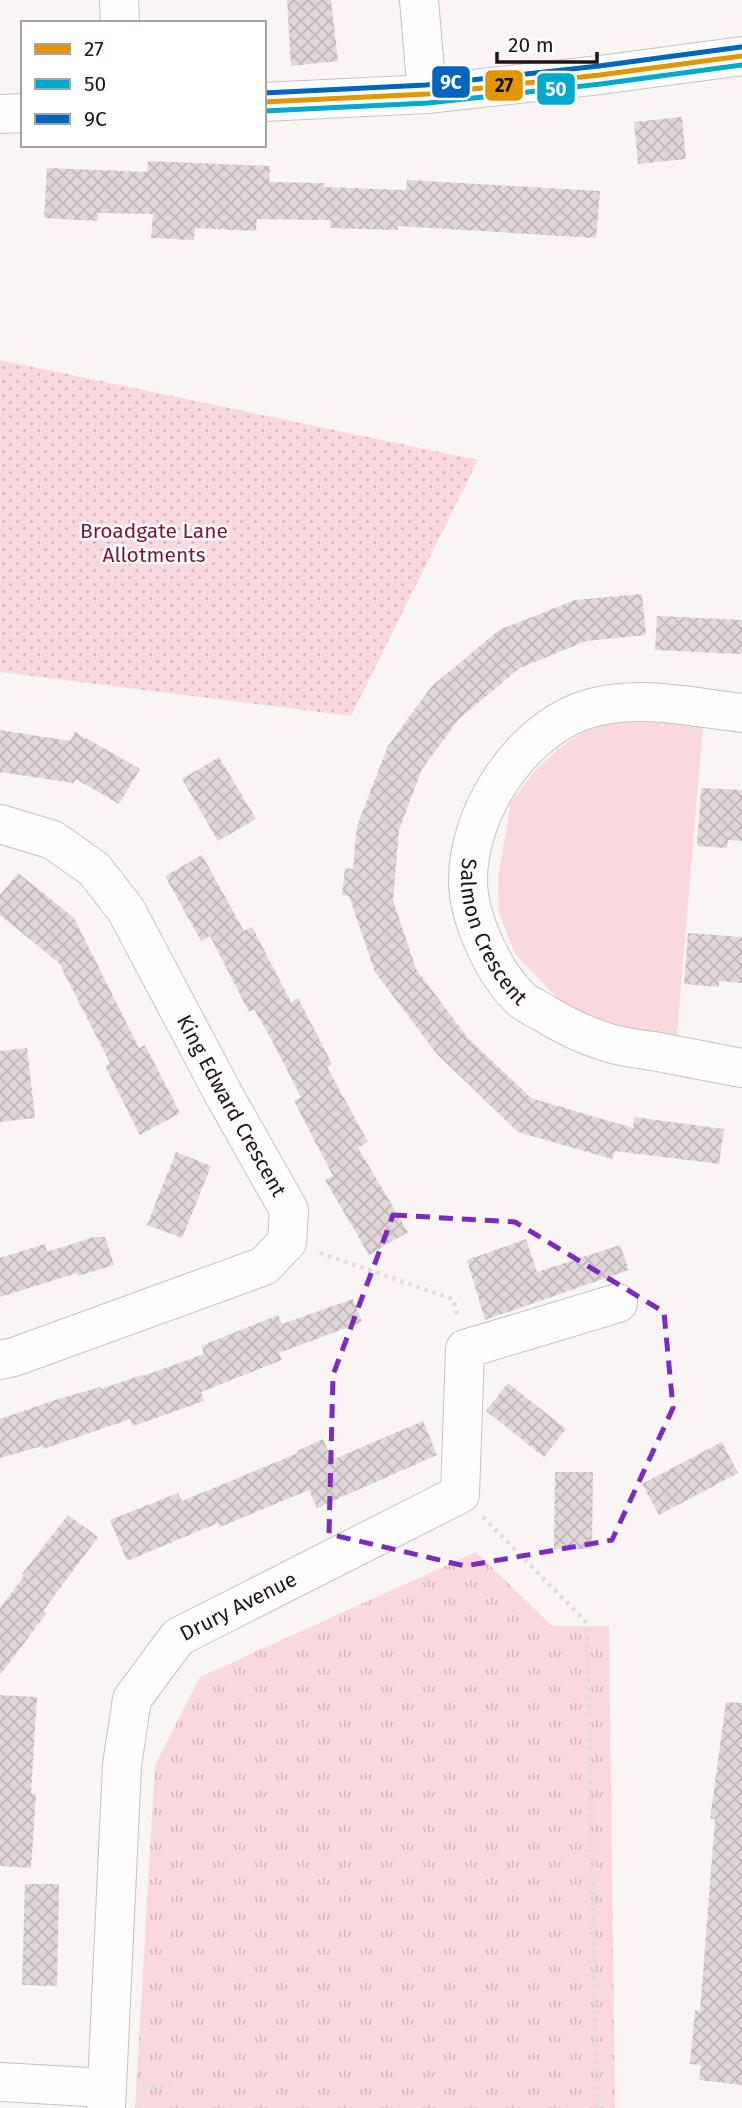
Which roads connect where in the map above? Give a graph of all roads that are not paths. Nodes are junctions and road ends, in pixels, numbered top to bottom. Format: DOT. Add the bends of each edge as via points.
graph roads {
  1 [pos="119,0"];
  2 [pos="419,0"];
  3 [pos="120,21"];
  4 [pos="742,56"];
  5 [pos="427,94"];
  6 [pos="266,102"];
  7 [pos="21,113"];
  8 [pos="0,114"];
  9 [pos="742,713"];
  10 [pos="0,824"];
  11 [pos="742,1068"];
  12 [pos="618,1303"];
  13 [pos="0,1360"];
  14 [pos="0,2082"];
  15 [pos="106,2098"];
  1 -- 3 [label="street"];
  2 -- 5 [label="street"];
  4 -- 5 [label="street"];
  5 -- 6 [label="street"];
  7 -- 8 [label="street"];
  9 -- 11 [label="street, Salmon Crescent" via="614,702 579,712 545,732 492,791 475,834 468,881 477,925 494,965 522,999 607,1043"];
  10 -- 13 [label="street, King Edward Crescent" via="54,840 94,869 126,911 289,1210 287,1242 264,1266"];
  12 -- 15 [label="street, Drury Avenue" via="465,1349 460,1494 178,1637 132,1699 122,1765"];
  14 -- 15 [label="street"];
}
